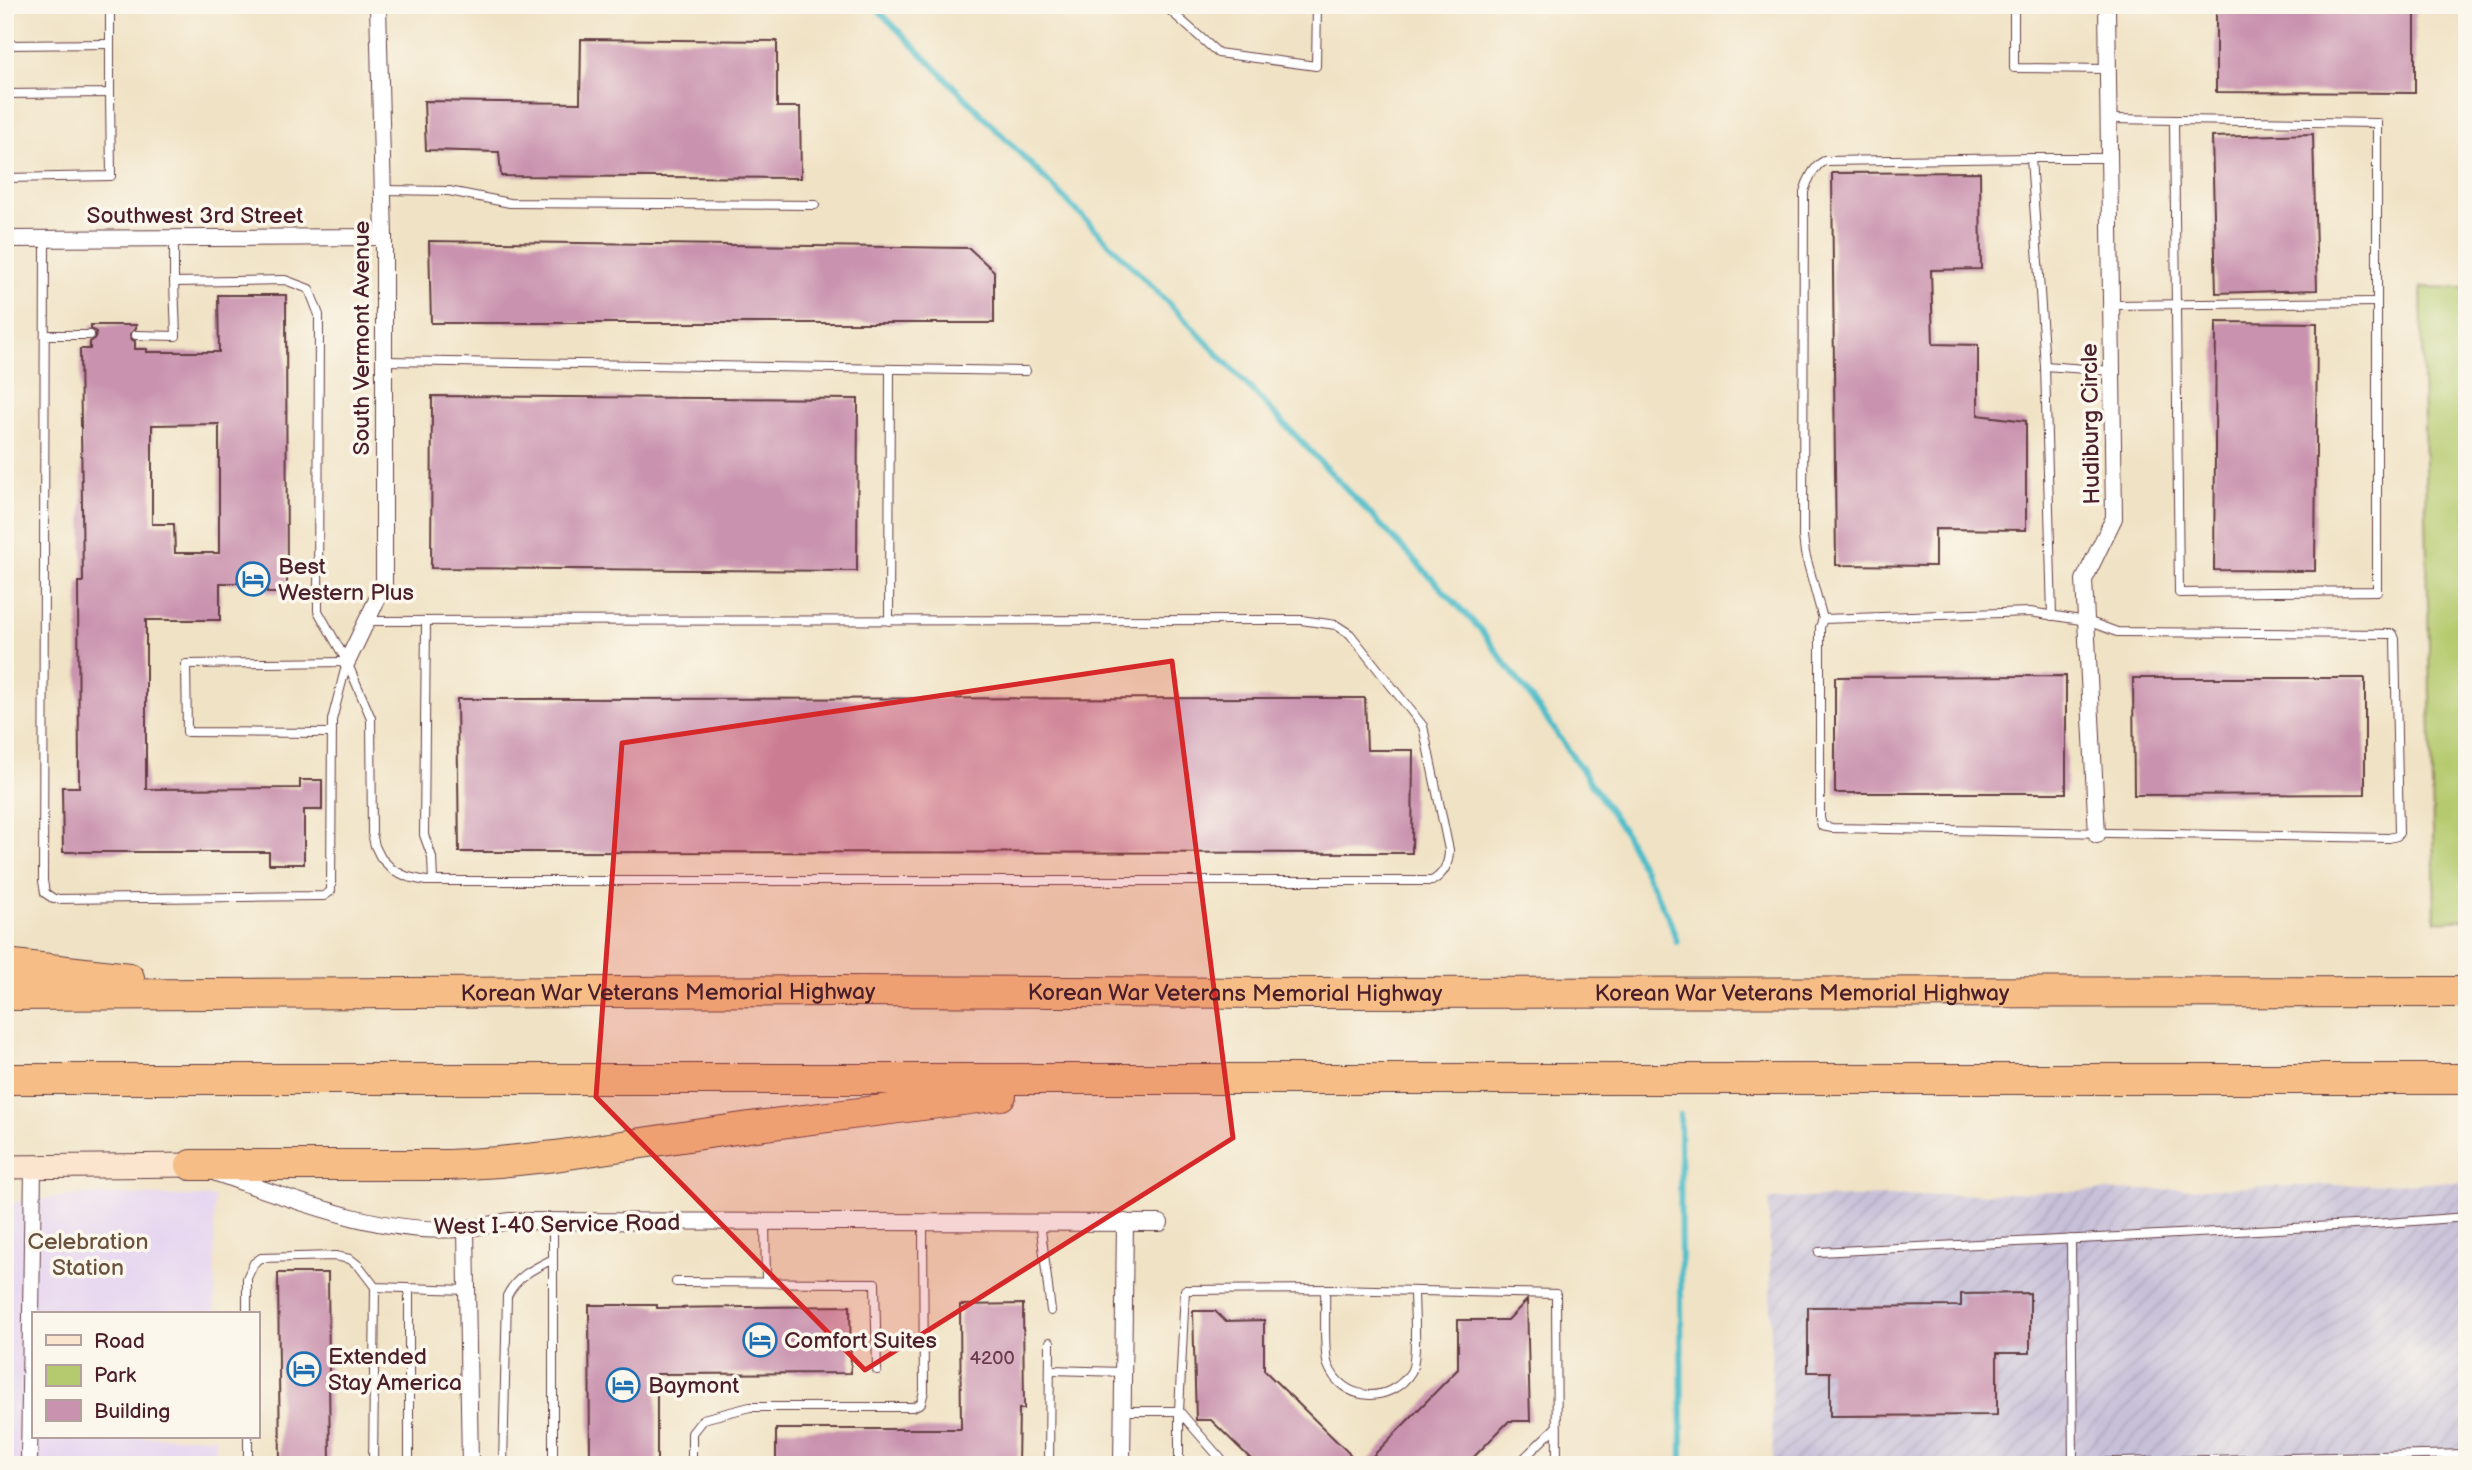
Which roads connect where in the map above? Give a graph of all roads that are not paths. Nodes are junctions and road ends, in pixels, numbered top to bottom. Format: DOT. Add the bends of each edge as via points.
graph roads {
  1 [pos="110,5"];
  2 [pos="378,5"];
  3 [pos="1317,5"];
  4 [pos="2014,5"];
  5 [pos="2107,5"];
  6 [pos="1165,6"];
  7 [pos="110,44"];
  8 [pos="5,45"];
  9 [pos="2108,69"];
  10 [pos="110,93"];
  11 [pos="5,94"];
  12 [pos="2109,119"];
  13 [pos="2174,120"];
  14 [pos="2109,158"];
  15 [pos="2031,159"];
  16 [pos="5,178"];
  17 [pos="382,190"];
  18 [pos="815,205"];
  19 [pos="384,237"];
  20 [pos="174,238"];
  21 [pos="5,239"];
  22 [pos="45,239"];
  23 [pos="174,282"];
  24 [pos="2377,302"];
  25 [pos="2176,303"];
  26 [pos="2111,305"];
  27 [pos="45,335"];
  28 [pos="90,335"];
  29 [pos="136,335"];
  30 [pos="384,361"];
  31 [pos="2045,366"];
  32 [pos="890,369"];
  33 [pos="1026,371"];
  34 [pos="2113,371"];
  35 [pos="2052,616"];
  36 [pos="1823,619"];
  37 [pos="368,621"];
  38 [pos="426,621"];
  39 [pos="890,621"];
  40 [pos="2087,621"];
  41 [pos="346,662"];
  42 [pos="332,733"];
  43 [pos="2096,835"];
  44 [pos="433,881"];
  45 [pos="5,964"];
  46 [pos="2467,992"];
  47 [pos="262,993"];
  48 [pos="5,995"];
  49 [pos="5,1079"];
  50 [pos="2467,1079"];
  51 [pos="1123,1080"];
  52 [pos="191,1164"];
  53 [pos="5,1167"];
  54 [pos="33,1167"];
  55 [pos="2467,1217"];
  56 [pos="553,1221"];
  57 [pos="765,1221"];
  58 [pos="923,1222"];
  59 [pos="1040,1222"];
  60 [pos="1125,1222"];
  61 [pos="1160,1223"];
  62 [pos="466,1229"];
  63 [pos="2071,1239"];
  64 [pos="1819,1252"];
  65 [pos="553,1259"];
  66 [pos="766,1281"];
  67 [pos="676,1282"];
  68 [pos="374,1287"];
  69 [pos="409,1288"];
  70 [pos="1325,1289"];
  71 [pos="467,1290"];
  72 [pos="1414,1291"];
  73 [pos="1051,1311"];
  74 [pos="247,1312"];
  75 [pos="1050,1342"];
  76 [pos="877,1370"];
  77 [pos="1051,1370"];
  78 [pos="1123,1372"];
  79 [pos="1122,1410"];
  80 [pos="1179,1410"];
  81 [pos="1556,1427"];
  82 [pos="248,1438"];
  83 [pos="2467,1454"];
  84 [pos="2262,1462"];
  85 [pos="2073,1464"];
  86 [pos="29,1465"];
  87 [pos="248,1465"];
  88 [pos="373,1465"];
  89 [pos="409,1465"];
  90 [pos="470,1465"];
  91 [pos="503,1465"];
  92 [pos="553,1465"];
  93 [pos="692,1465"];
  94 [pos="1049,1465"];
  95 [pos="1122,1465"];
  96 [pos="1179,1465"];
  97 [pos="1226,1465"];
  98 [pos="1517,1465"];
  99 [pos="1557,1465"];
  100 [pos="2009,1465"];
  1 -- 7 [label="lane"];
  2 -- 17 [label="street, South Vermont Avenue"];
  3 -- 6 [label="lane" via="1316,66 1218,53"];
  4 -- 9 [label="lane" via="2014,68"];
  5 -- 9 [label="street, Hudiburg Circle"];
  7 -- 8 [label="lane"];
  7 -- 10 [label="lane"];
  9 -- 12 [label="street, Hudiburg Circle"];
  10 -- 11 [label="lane"];
  10 -- 16 [label="lane" via="111,176"];
  12 -- 13 [label="lane"];
  12 -- 14 [label="street, Hudiburg Circle"];
  13 -- 24 [label="lane" via="2377,123"];
  13 -- 25 [label="lane"];
  14 -- 15 [label="lane"];
  14 -- 26 [label="street, Hudiburg Circle"];
  15 -- 31 [label="lane"];
  15 -- 36 [label="lane" via="1824,161 1807,184 1803,536"];
  17 -- 18 [label="lane" via="449,191 510,203"];
  17 -- 19 [label="street, South Vermont Avenue"];
  19 -- 20 [label="street, Southwest 3rd Street"];
  19 -- 30 [label="street, South Vermont Avenue"];
  20 -- 22 [label="street, Southwest 3rd Street"];
  20 -- 23 [label="lane"];
  21 -- 22 [label="street, Southwest 3rd Street"];
  22 -- 27 [label="lane"];
  23 -- 29 [label="lane" via="176,336"];
  23 -- 41 [label="lane" via="285,280 309,289 318,315 318,611"];
  24 -- 25 [label="lane"];
  24 -- 25 [label="lane" via="2377,591 2179,593"];
  25 -- 26 [label="lane"];
  26 -- 34 [label="street, Hudiburg Circle"];
  27 -- 28 [label="lane"];
  27 -- 42 [label="lane" via="45,894 54,899 324,896 331,891"];
  30 -- 32 [label="lane"];
  30 -- 37 [label="street, South Vermont Avenue" via="384,585"];
  31 -- 34 [label="lane"];
  31 -- 35 [label="lane"];
  32 -- 33 [label="lane"];
  32 -- 39 [label="lane"];
  34 -- 40 [label="street, Hudiburg Circle" via="2114,518 2084,580"];
  35 -- 36 [label="lane" via="2027,612"];
  35 -- 40 [label="lane"];
  36 -- 43 [label="lane" via="1822,826"];
  37 -- 38 [label="lane"];
  37 -- 41 [label="street, South Vermont Avenue"];
  38 -- 39 [label="lane"];
  38 -- 44 [label="lane" via="424,835 432,857"];
  39 -- 44 [label="lane" via="1301,620 1336,625 1350,634 1423,726 1448,864 1432,881"];
  40 -- 43 [label="street, Hudiburg Circle"];
  40 -- 43 [label="lane" via="2117,632 2386,632 2395,639 2397,836"];
  41 -- 42 [label="lane"];
  41 -- 42 [label="lane" via="186,664 187,732"];
  41 -- 44 [label="lane" via="371,718 375,846 393,870"];
  45 -- 47 [label="highway"];
  46 -- 47 [label="highway, Korean War Veterans Memorial Highway"];
  47 -- 48 [label="highway, Korean War Veterans Memorial Highway"];
  49 -- 51 [label="highway"];
  50 -- 51 [label="highway"];
  51 -- 52 [label="highway" via="499,1162"];
  52 -- 54 [label="main road, West I-40 Service Road"];
  52 -- 62 [label="street, West I-40 Service Road" via="364,1221"];
  53 -- 54 [label="main road, West I-40 Service Road"];
  54 -- 86 [label="street"];
  55 -- 63 [label="lane"];
  56 -- 57 [label="street, West I-40 Service Road"];
  56 -- 62 [label="street, West I-40 Service Road" via="510,1221"];
  56 -- 65 [label="lane"];
  57 -- 58 [label="street, West I-40 Service Road"];
  57 -- 66 [label="lane"];
  58 -- 59 [label="street, West I-40 Service Road"];
  58 -- 93 [label="lane" via="921,1403 913,1407 750,1407 703,1419 692,1433"];
  59 -- 60 [label="street, West I-40 Service Road"];
  59 -- 73 [label="lane"];
  60 -- 61 [label="street, West I-40 Service Road"];
  60 -- 78 [label="street"];
  62 -- 71 [label="street"];
  63 -- 64 [label="lane"];
  63 -- 85 [label="lane"];
  65 -- 91 [label="lane" via="525,1273 507,1296"];
  65 -- 92 [label="lane"];
  66 -- 67 [label="lane"];
  66 -- 76 [label="lane" via="876,1283"];
  68 -- 69 [label="lane"];
  68 -- 74 [label="lane" via="350,1259 261,1258 247,1278"];
  68 -- 88 [label="lane"];
  69 -- 71 [label="lane"];
  69 -- 89 [label="lane"];
  70 -- 72 [label="lane"];
  70 -- 72 [label="lane" via="1327,1364 1339,1384 1359,1395 1380,1395 1412,1371"];
  70 -- 80 [label="lane" via="1185,1290"];
  71 -- 90 [label="street"];
  72 -- 81 [label="lane" via="1556,1294"];
  75 -- 77 [label="lane"];
  77 -- 78 [label="lane"];
  77 -- 94 [label="lane"];
  78 -- 79 [label="street"];
  79 -- 80 [label="lane"];
  79 -- 95 [label="street"];
  80 -- 96 [label="lane"];
  80 -- 97 [label="lane"];
  81 -- 98 [label="lane"];
  81 -- 99 [label="lane"];
  82 -- 87 [label="lane"];
  83 -- 84 [label="lane"];
  84 -- 85 [label="lane"];
  85 -- 100 [label="lane"];
}
